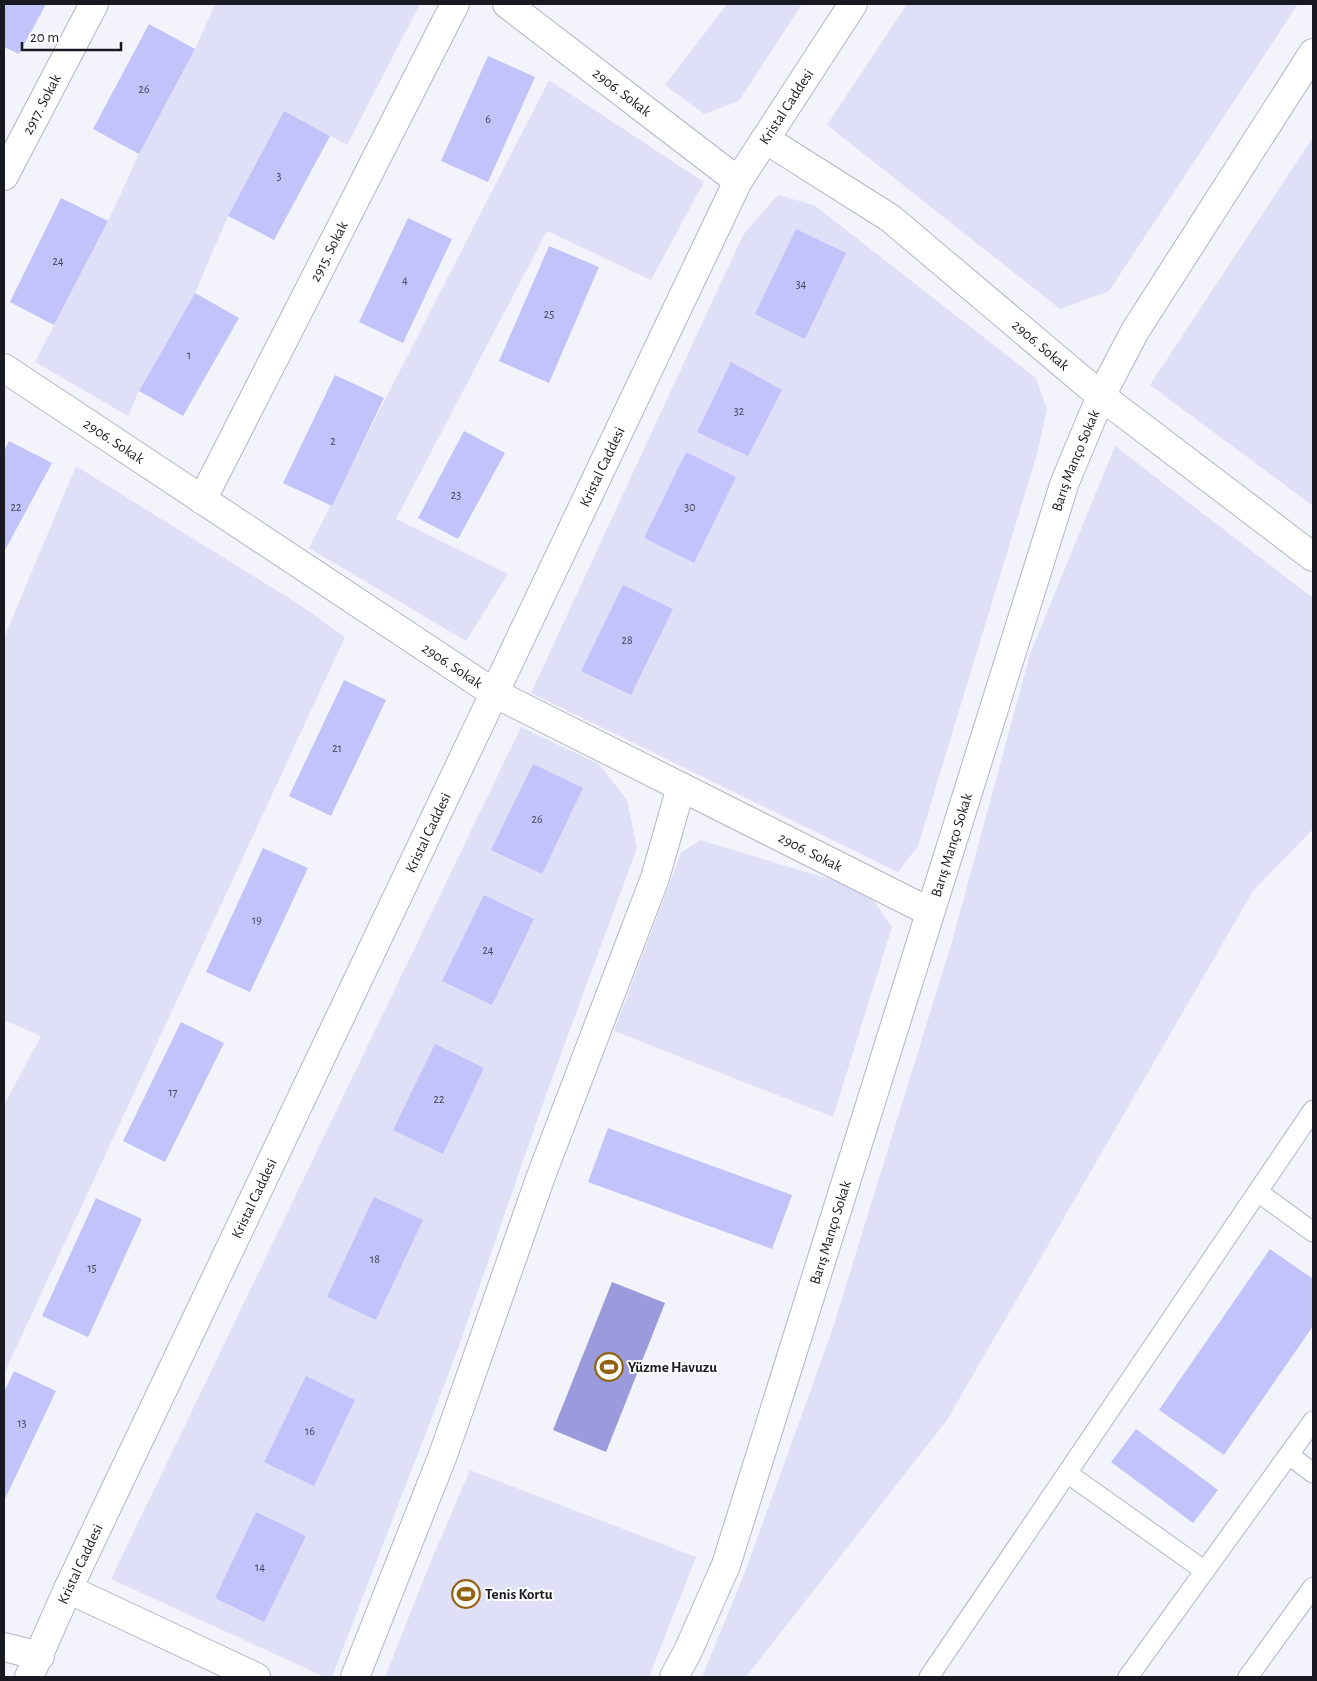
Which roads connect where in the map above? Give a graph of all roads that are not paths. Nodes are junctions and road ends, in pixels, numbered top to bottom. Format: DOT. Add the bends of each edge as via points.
graph roads {
  1 [pos="94,4"];
  2 [pos="455,4"];
  3 [pos="507,4"];
  4 [pos="853,4"];
  5 [pos="1313,52"];
  6 [pos="765,139"];
  7 [pos="4,176"];
  8 [pos="738,181"];
  9 [pos="4,368"];
  10 [pos="1101,396"];
  11 [pos="202,500"];
  12 [pos="1313,557"];
  13 [pos="494,693"];
  14 [pos="681,787"];
  15 [pos="930,912"];
  16 [pos="1313,1110"];
  17 [pos="1258,1192"];
  18 [pos="1313,1232"];
  19 [pos="1313,1421"];
  20 [pos="1288,1455"];
  21 [pos="1067,1473"];
  22 [pos="1313,1473"];
  23 [pos="1205,1571"];
  24 [pos="1313,1587"];
  25 [pos="68,1589"];
  26 [pos="4,1646"];
  27 [pos="34,1667"];
  28 [pos="256,1677"];
  29 [pos="355,1677"];
  30 [pos="674,1677"];
  31 [pos="929,1677"];
  32 [pos="1128,1677"];
  33 [pos="1248,1677"];
  1 -- 7 [label="street, 2917. Sokak"];
  2 -- 11 [label="street, 2915. Sokak"];
  3 -- 8 [label="street, 2906. Sokak"];
  4 -- 6 [label="street, Kristal Caddesi"];
  5 -- 10 [label="street, Barış Manço Sokak" via="1135,331"];
  6 -- 8 [label="street, Kristal Caddesi"];
  6 -- 10 [label="street, 2906. Sokak" via="890,218"];
  8 -- 13 [label="street, Kristal Caddesi"];
  9 -- 11 [label="street, 2906. Sokak"];
  10 -- 12 [label="street, 2906. Sokak"];
  10 -- 15 [label="street, Barış Manço Sokak" via="1065,482"];
  11 -- 13 [label="street, 2906. Sokak"];
  13 -- 14 [label="street, 2906. Sokak"];
  13 -- 25 [label="street, Kristal Caddesi"];
  14 -- 15 [label="street, 2906. Sokak"];
  14 -- 29 [label="street" via="655,878 541,1176 443,1455"];
  15 -- 30 [label="street, Barış Manço Sokak" via="726,1565"];
  16 -- 17 [label="lane"];
  17 -- 18 [label="lane"];
  17 -- 21 [label="lane"];
  19 -- 20 [label="lane"];
  20 -- 22 [label="lane"];
  20 -- 23 [label="lane"];
  21 -- 23 [label="lane"];
  21 -- 31 [label="lane"];
  23 -- 32 [label="lane"];
  24 -- 33 [label="lane"];
  25 -- 27 [label="street, Kristal Caddesi"];
  25 -- 28 [label="street"];
  26 -- 27 [label="street"];
}
